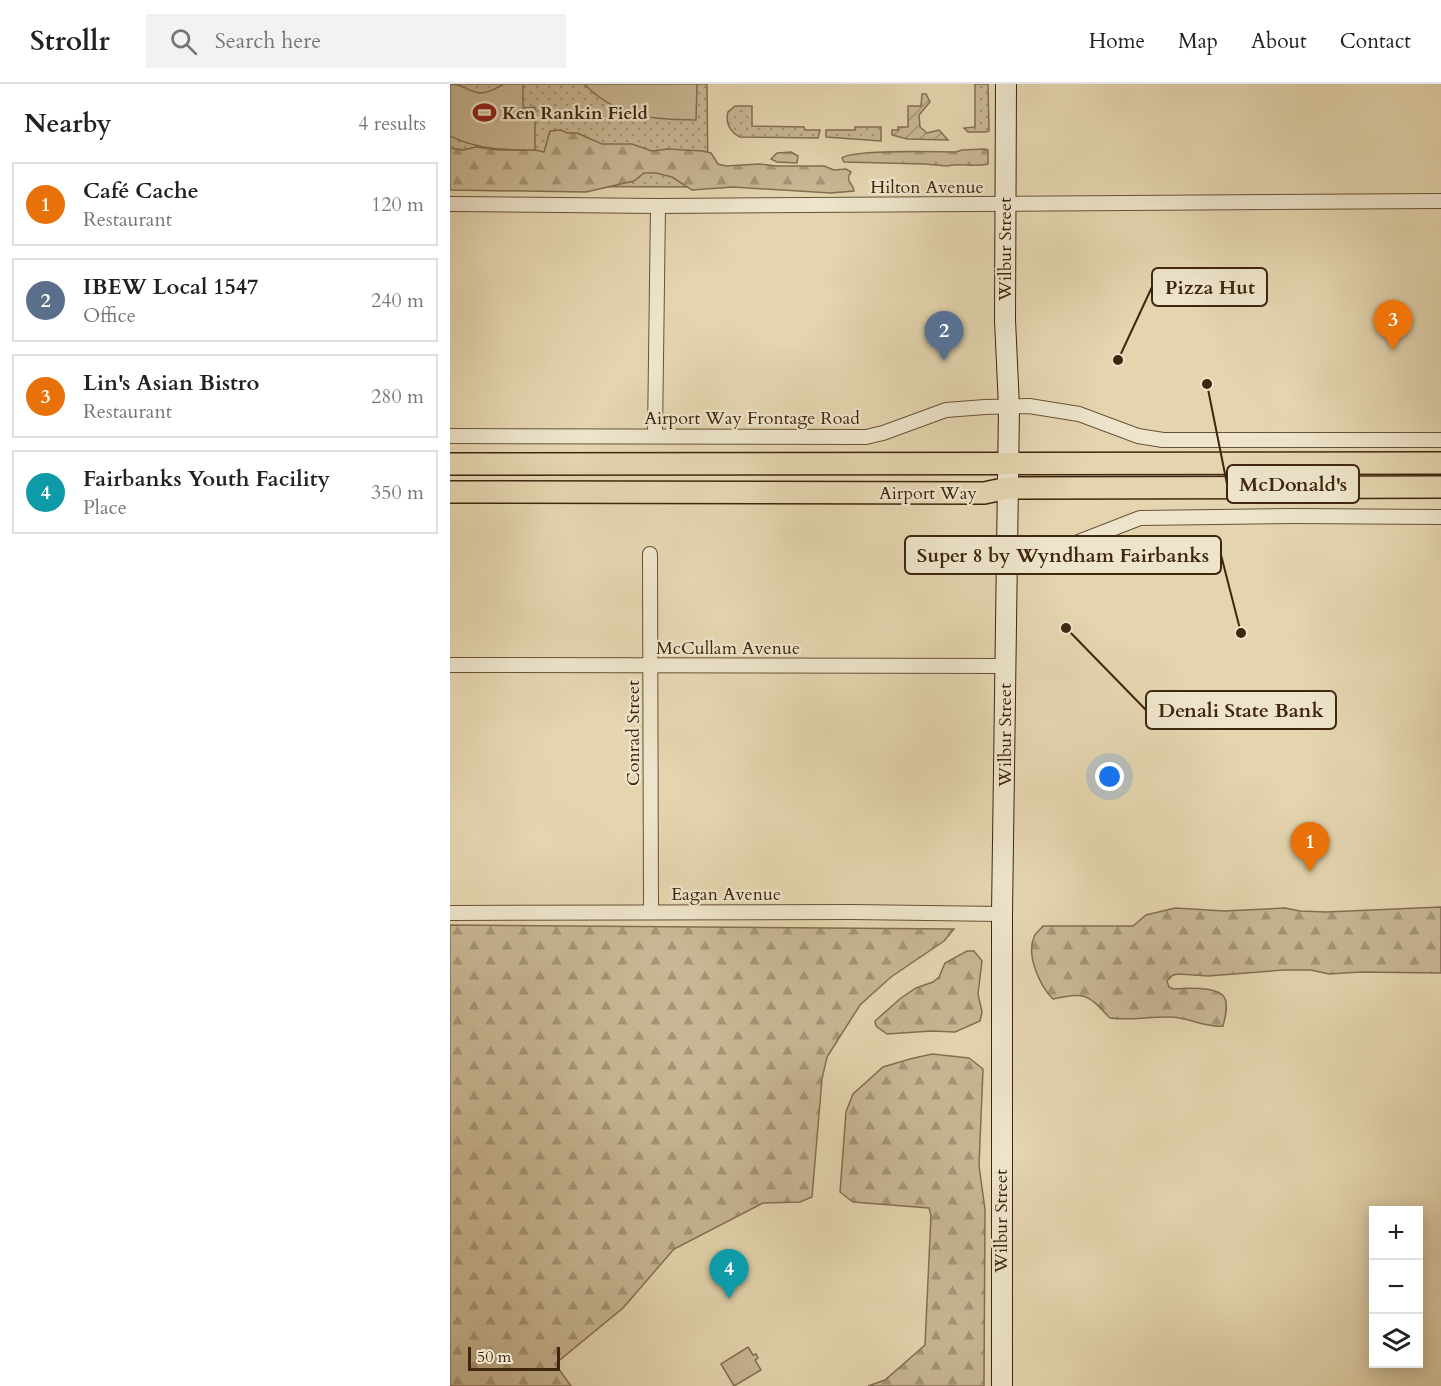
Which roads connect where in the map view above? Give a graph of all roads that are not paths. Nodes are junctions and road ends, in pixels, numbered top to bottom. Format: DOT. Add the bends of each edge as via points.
graph roads {
  1 [pos="1006,84"];
  2 [pos="1441,201"];
  3 [pos="450,204"];
  4 [pos="1005,204"];
  5 [pos="658,206"];
  6 [pos="1009,406"];
  7 [pos="655,435"];
  8 [pos="450,436"];
  9 [pos="1441,440"];
  10 [pos="1441,463"];
  11 [pos="450,464"];
  12 [pos="1009,465"];
  13 [pos="1441,487"];
  14 [pos="1008,488"];
  15 [pos="450,492"];
  16 [pos="1441,517"];
  17 [pos="1008,549"];
  18 [pos="650,554"];
  19 [pos="450,665"];
  20 [pos="650,666"];
  21 [pos="1006,666"];
  22 [pos="651,912"];
  23 [pos="450,913"];
  24 [pos="1002,914"];
  25 [pos="1002,1386"];
  1 -- 4 [label="street, Wilbur Street"];
  2 -- 4 [label="street, Hilton Avenue"];
  3 -- 5 [label="street, Hilton Avenue"];
  4 -- 5 [label="street, Hilton Avenue"];
  4 -- 6 [label="street, Wilbur Street"];
  5 -- 7 [label="street"];
  6 -- 7 [label="street, Airport Way Frontage Road" via="946,410 866,437"];
  6 -- 9 [label="street, Airport Way Frontage Road" via="1079,414 1138,436 1163,440"];
  6 -- 12 [label="street, Wilbur Street"];
  7 -- 8 [label="street, Airport Way Frontage Road"];
  10 -- 12 [label="main road, Airport Way"];
  11 -- 12 [label="main road, Airport Way"];
  12 -- 14 [label="street, Wilbur Street"];
  13 -- 14 [label="main road, Airport Way"];
  14 -- 15 [label="main road, Airport Way" via="984,494"];
  14 -- 17 [label="street, Wilbur Street"];
  16 -- 17 [label="street" via="1140,518 1073,544"];
  17 -- 21 [label="street, Wilbur Street"];
  18 -- 20 [label="street, Conrad Street"];
  19 -- 20 [label="street, McCullam Avenue"];
  20 -- 21 [label="street, McCullam Avenue"];
  20 -- 22 [label="street, Conrad Street"];
  21 -- 24 [label="street, Wilbur Street"];
  22 -- 23 [label="street, Eagan Avenue"];
  22 -- 24 [label="street, Eagan Avenue"];
  24 -- 25 [label="street, Wilbur Street"];
}
